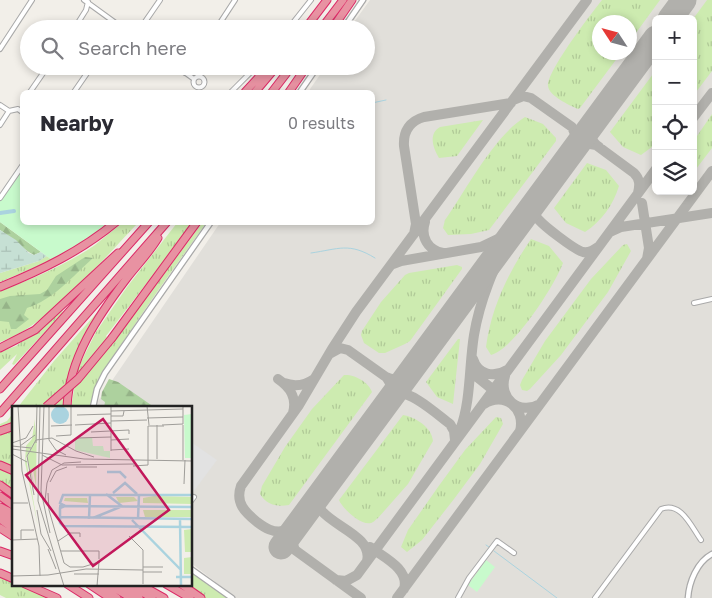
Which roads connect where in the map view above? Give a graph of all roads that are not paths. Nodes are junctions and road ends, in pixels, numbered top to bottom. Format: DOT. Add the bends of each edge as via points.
graph roads {
  1 [pos="32,0"];
  2 [pos="160,0"];
  3 [pos="235,0"];
  4 [pos="311,0"];
  5 [pos="327,0"];
  6 [pos="342,0"];
  7 [pos="352,0"];
  8 [pos="363,0"];
  9 [pos="87,1"];
  10 [pos="80,20"];
  11 [pos="111,20"];
  12 [pos="146,20"];
  13 [pos="222,20"];
  14 [pos="295,20"];
  15 [pos="312,20"];
  16 [pos="328,20"];
  17 [pos="338,20"];
  18 [pos="349,20"];
  19 [pos="0,49"];
  20 [pos="42,75"];
  21 [pos="86,75"];
  22 [pos="188,75"];
  23 [pos="248,75"];
  24 [pos="261,75"];
  25 [pos="269,75"];
  26 [pos="285,75"];
  27 [pos="301,75"];
  28 [pos="312,75"];
  29 [pos="194,79"];
  30 [pos="31,90"];
  31 [pos="75,90"];
  32 [pos="234,90"];
  33 [pos="247,90"];
  34 [pos="257,90"];
  35 [pos="274,90"];
  36 [pos="290,90"];
  37 [pos="301,90"];
  38 [pos="0,105"];
  39 [pos="9,111"];
  40 [pos="20,111"];
  41 [pos="0,125"];
  42 [pos="20,169"];
  43 [pos="0,198"];
  44 [pos="112,225"];
  45 [pos="147,225"];
  46 [pos="165,225"];
  47 [pos="166,225"];
  48 [pos="196,225"];
  49 [pos="209,225"];
  50 [pos="132,243"];
  51 [pos="0,287"];
  52 [pos="712,299"];
  53 [pos="694,303"];
  54 [pos="0,348"];
  55 [pos="0,389"];
  56 [pos="47,406"];
  57 [pos="67,406"];
  58 [pos="93,406"];
  59 [pos="0,413"];
  60 [pos="12,427"];
  61 [pos="0,431"];
  62 [pos="0,465"];
  63 [pos="12,470"];
  64 [pos="0,485"];
  65 [pos="12,494"];
  66 [pos="0,496"];
  67 [pos="12,505"];
  68 [pos="0,513"];
  69 [pos="12,518"];
  70 [pos="12,522"];
  71 [pos="12,527"];
  72 [pos="0,528"];
  73 [pos="12,536"];
  74 [pos="701,540"];
  75 [pos="514,553"];
  76 [pos="712,554"];
  77 [pos="192,570"];
  78 [pos="0,573"];
  79 [pos="12,578"];
  80 [pos="30,586"];
  81 [pos="70,586"];
  82 [pos="92,586"];
  83 [pos="101,586"];
  84 [pos="111,586"];
  85 [pos="121,586"];
  86 [pos="132,586"];
  87 [pos="143,586"];
  88 [pos="169,586"];
  89 [pos="184,586"];
  90 [pos="57,598"];
  91 [pos="89,598"];
  92 [pos="110,598"];
  93 [pos="117,598"];
  94 [pos="131,598"];
  95 [pos="139,598"];
  96 [pos="152,598"];
  97 [pos="164,598"];
  98 [pos="190,598"];
  99 [pos="201,598"];
  100 [pos="232,598"];
  101 [pos="458,598"];
  102 [pos="594,598"];
  103 [pos="688,598"];
  1 -- 19 [label="street"];
  2 -- 12 [label="street"];
  3 -- 13 [label="street"];
  4 -- 14 [label="street"];
  5 -- 15 [label="highway"];
  6 -- 16 [label="highway"];
  7 -- 17 [label="highway"];
  8 -- 18 [label="street"];
  9 -- 10 [label="street"];
  9 -- 11 [label="street"];
  20 -- 30 [label="street"];
  21 -- 31 [label="street"];
  22 -- 29 [label="street"];
  23 -- 32 [label="street"];
  24 -- 33 [label="highway"];
  25 -- 34 [label="highway"];
  26 -- 35 [label="highway"];
  27 -- 36 [label="highway"];
  28 -- 37 [label="street"];
  38 -- 39 [label="street"];
  39 -- 40 [label="street"];
  39 -- 41 [label="street"];
  42 -- 43 [label="street"];
  44 -- 51 [label="highway" via="64,259"];
  45 -- 50 [label="highway"];
  46 -- 59 [label="highway"];
  47 -- 57 [label="highway" via="86,340 71,378"];
  48 -- 56 [label="highway, bridge" via="112,338 78,379"];
  49 -- 58 [label="street" via="105,373"];
  50 -- 54 [label="highway" via="35,330"];
  50 -- 55 [label="highway"];
  52 -- 53 [label="street"];
  60 -- 61 [label="highway"];
  62 -- 63 [label="highway"];
  64 -- 65 [label="highway"];
  66 -- 67 [label="highway"];
  68 -- 69 [label="highway"];
  68 -- 70 [label="highway"];
  68 -- 71 [label="highway"];
  72 -- 73 [label="highway"];
  74 -- 102 [label="street" via="684,515 673,507 661,509"];
  75 -- 101 [label="street" via="497,541"];
  76 -- 103 [label="street" via="694,574"];
  77 -- 100 [label="street"];
  78 -- 79 [label="highway"];
  80 -- 90 [label="highway"];
  81 -- 91 [label="highway"];
  82 -- 92 [label="highway"];
  83 -- 93 [label="highway"];
  84 -- 94 [label="highway"];
  85 -- 95 [label="highway"];
  86 -- 96 [label="highway"];
  87 -- 97 [label="highway"];
  88 -- 98 [label="highway"];
  89 -- 99 [label="highway"];
}
